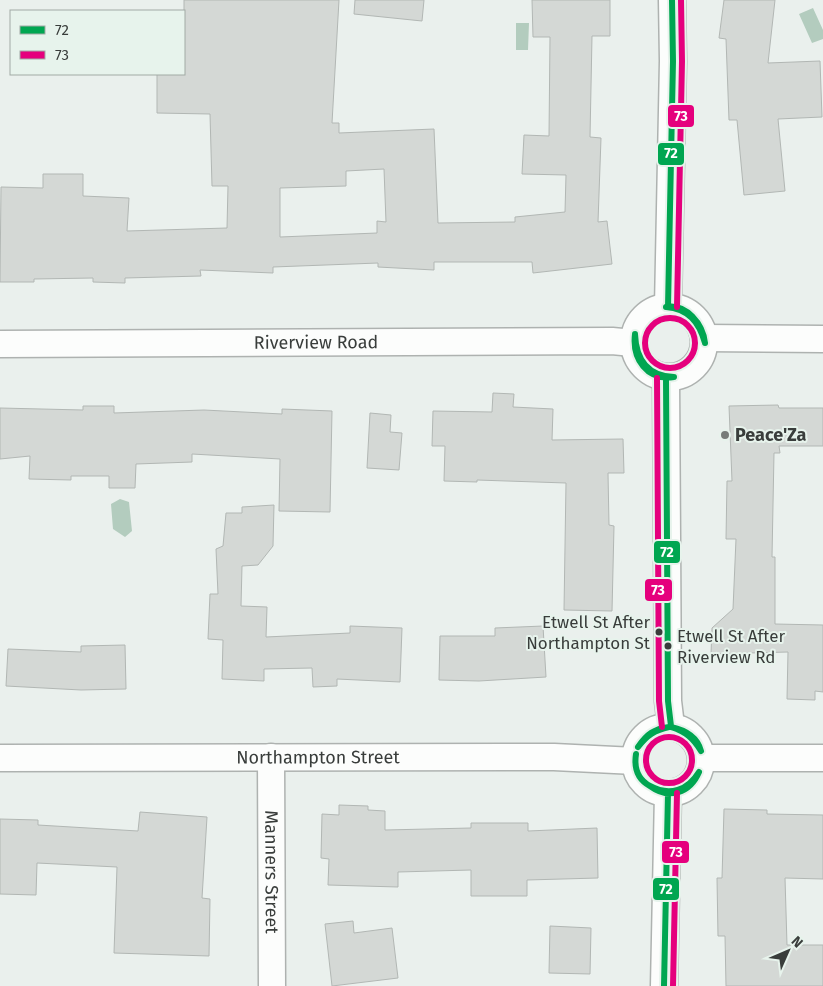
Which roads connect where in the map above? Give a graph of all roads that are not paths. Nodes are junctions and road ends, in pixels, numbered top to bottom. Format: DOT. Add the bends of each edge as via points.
graph roads {
  1 [pos="672,0"];
  2 [pos="668,307"];
  3 [pos="704,338"];
  4 [pos="823,340"];
  5 [pos="634,343"];
  6 [pos="0,344"];
  7 [pos="666,378"];
  8 [pos="670,726"];
  9 [pos="271,757"];
  10 [pos="0,758"];
  11 [pos="702,758"];
  12 [pos="823,758"];
  13 [pos="635,761"];
  14 [pos="668,793"];
  15 [pos="272,986"];
  16 [pos="664,986"];
  1 -- 2 [label="street"];
  2 -- 3 [label="street" via="688,312 696,319"];
  2 -- 5 [label="street" via="648,314 635,332"];
  3 -- 4 [label="street"];
  3 -- 7 [label="street" via="704,349 695,367"];
  5 -- 6 [label="street, Riverview Road"];
  5 -- 7 [label="street" via="640,363 656,376"];
  7 -- 8 [label="street"];
  8 -- 11 [label="street" via="696,740"];
  8 -- 13 [label="street" via="659,727 641,740"];
  9 -- 10 [label="street, Northampton Street"];
  9 -- 13 [label="street, Northampton Street" via="554,757"];
  9 -- 15 [label="street, Manners Street"];
  11 -- 12 [label="street"];
  11 -- 14 [label="street" via="701,769 689,786"];
  13 -- 14 [label="street" via="642,780 649,787"];
  14 -- 16 [label="street"];
}
